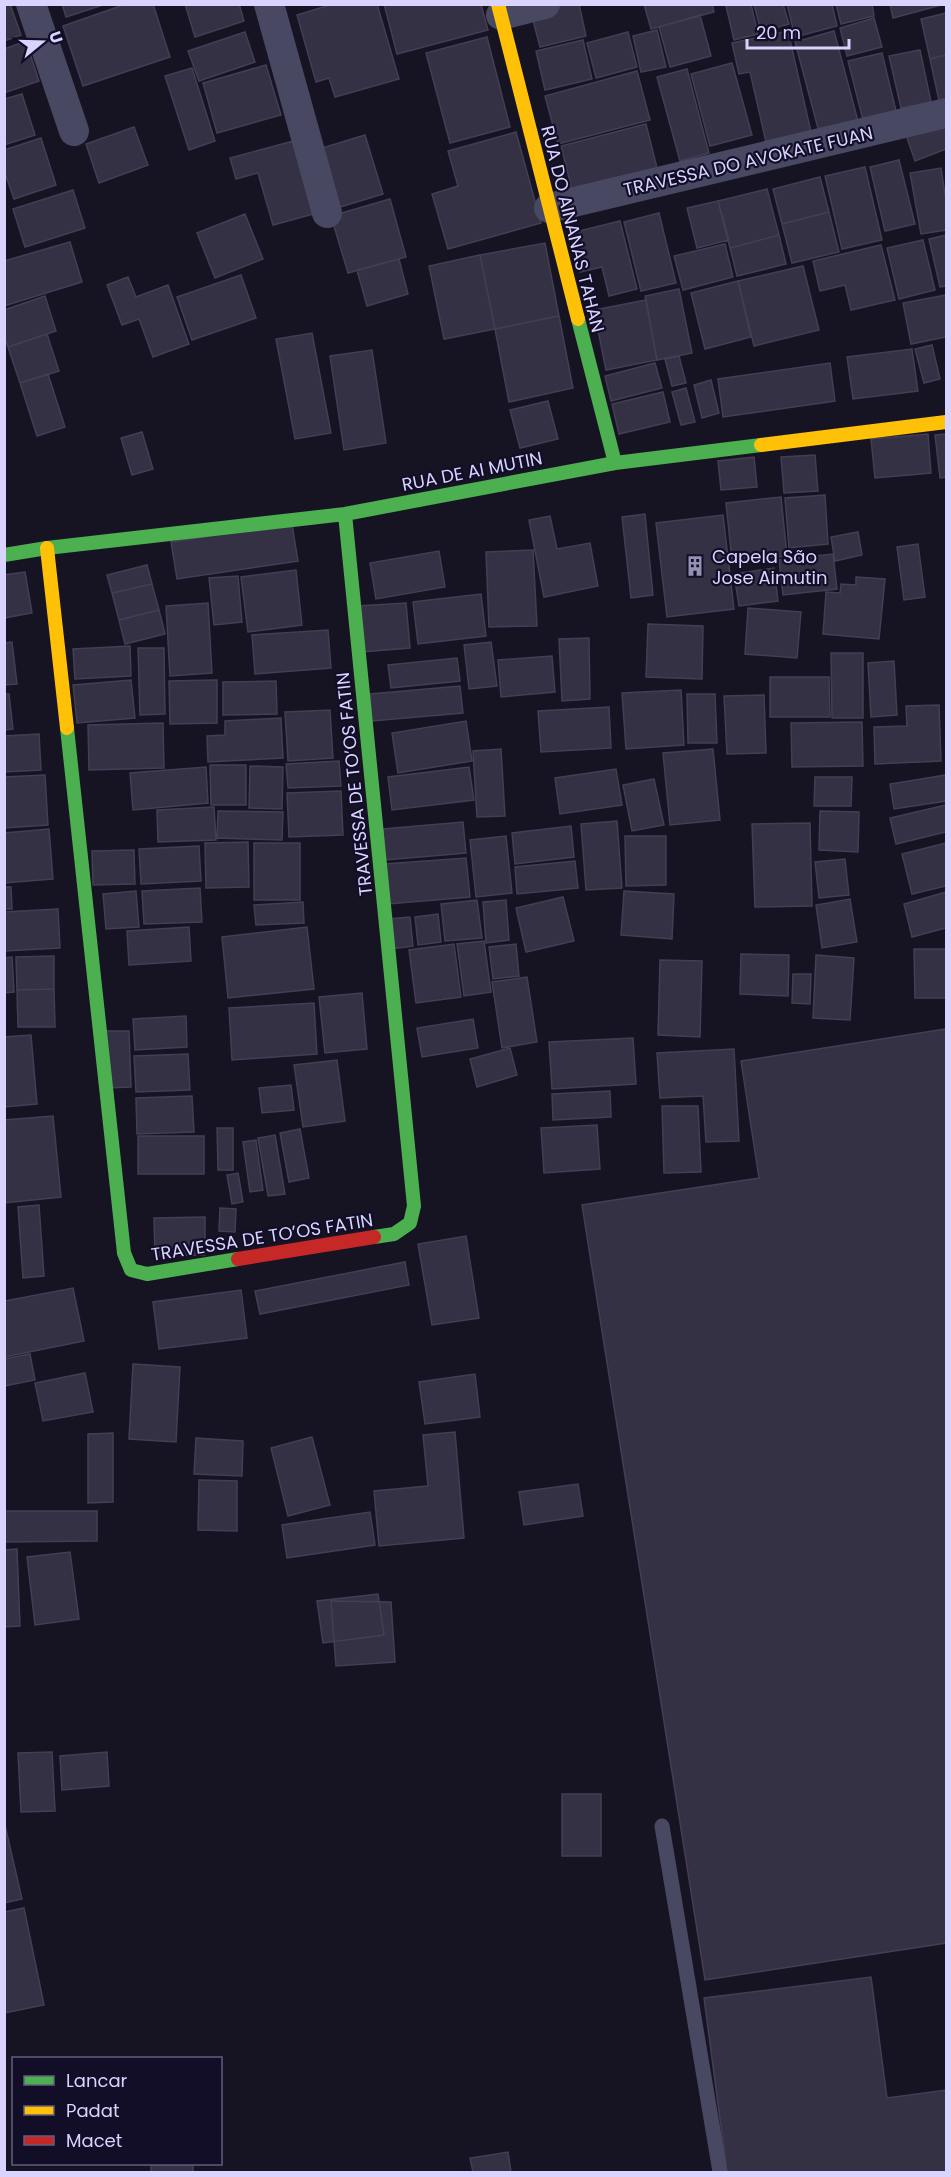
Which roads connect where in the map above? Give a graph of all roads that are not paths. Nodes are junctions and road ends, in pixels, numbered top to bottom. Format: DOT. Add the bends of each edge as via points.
graph roads {
  1 [pos="31,4"];
  2 [pos="269,4"];
  3 [pos="544,4"];
  4 [pos="500,10"];
  5 [pos="946,113"];
  6 [pos="74,131"];
  7 [pos="549,208"];
  8 [pos="327,213"];
  9 [pos="946,422"];
  10 [pos="615,463"];
  11 [pos="345,514"];
  12 [pos="47,548"];
  13 [pos="4,555"];
  14 [pos="662,1826"];
  15 [pos="720,2172"];
  1 -- 6 [label="street"];
  2 -- 8 [label="street"];
  3 -- 4 [label="street"];
  4 -- 7 [label="street, RUA DO AINANAS TAHAN"];
  5 -- 7 [label="street, TRAVESSA DO AVOKATE FUAN"];
  7 -- 10 [label="street, RUA DO AINANAS TAHAN"];
  9 -- 10 [label="street, RUA DE AI MUTIN"];
  10 -- 11 [label="street, RUA DE AI MUTIN"];
  11 -- 12 [label="street, RUA DE AI MUTIN"];
  11 -- 12 [label="street, TRAVESSA DE TO’OS FATIN" via="414,1206 410,1223 394,1234 147,1274 131,1270 124,1253"];
  12 -- 13 [label="street, RUA DE AI MUTIN"];
  14 -- 15 [label="lane"];
}
